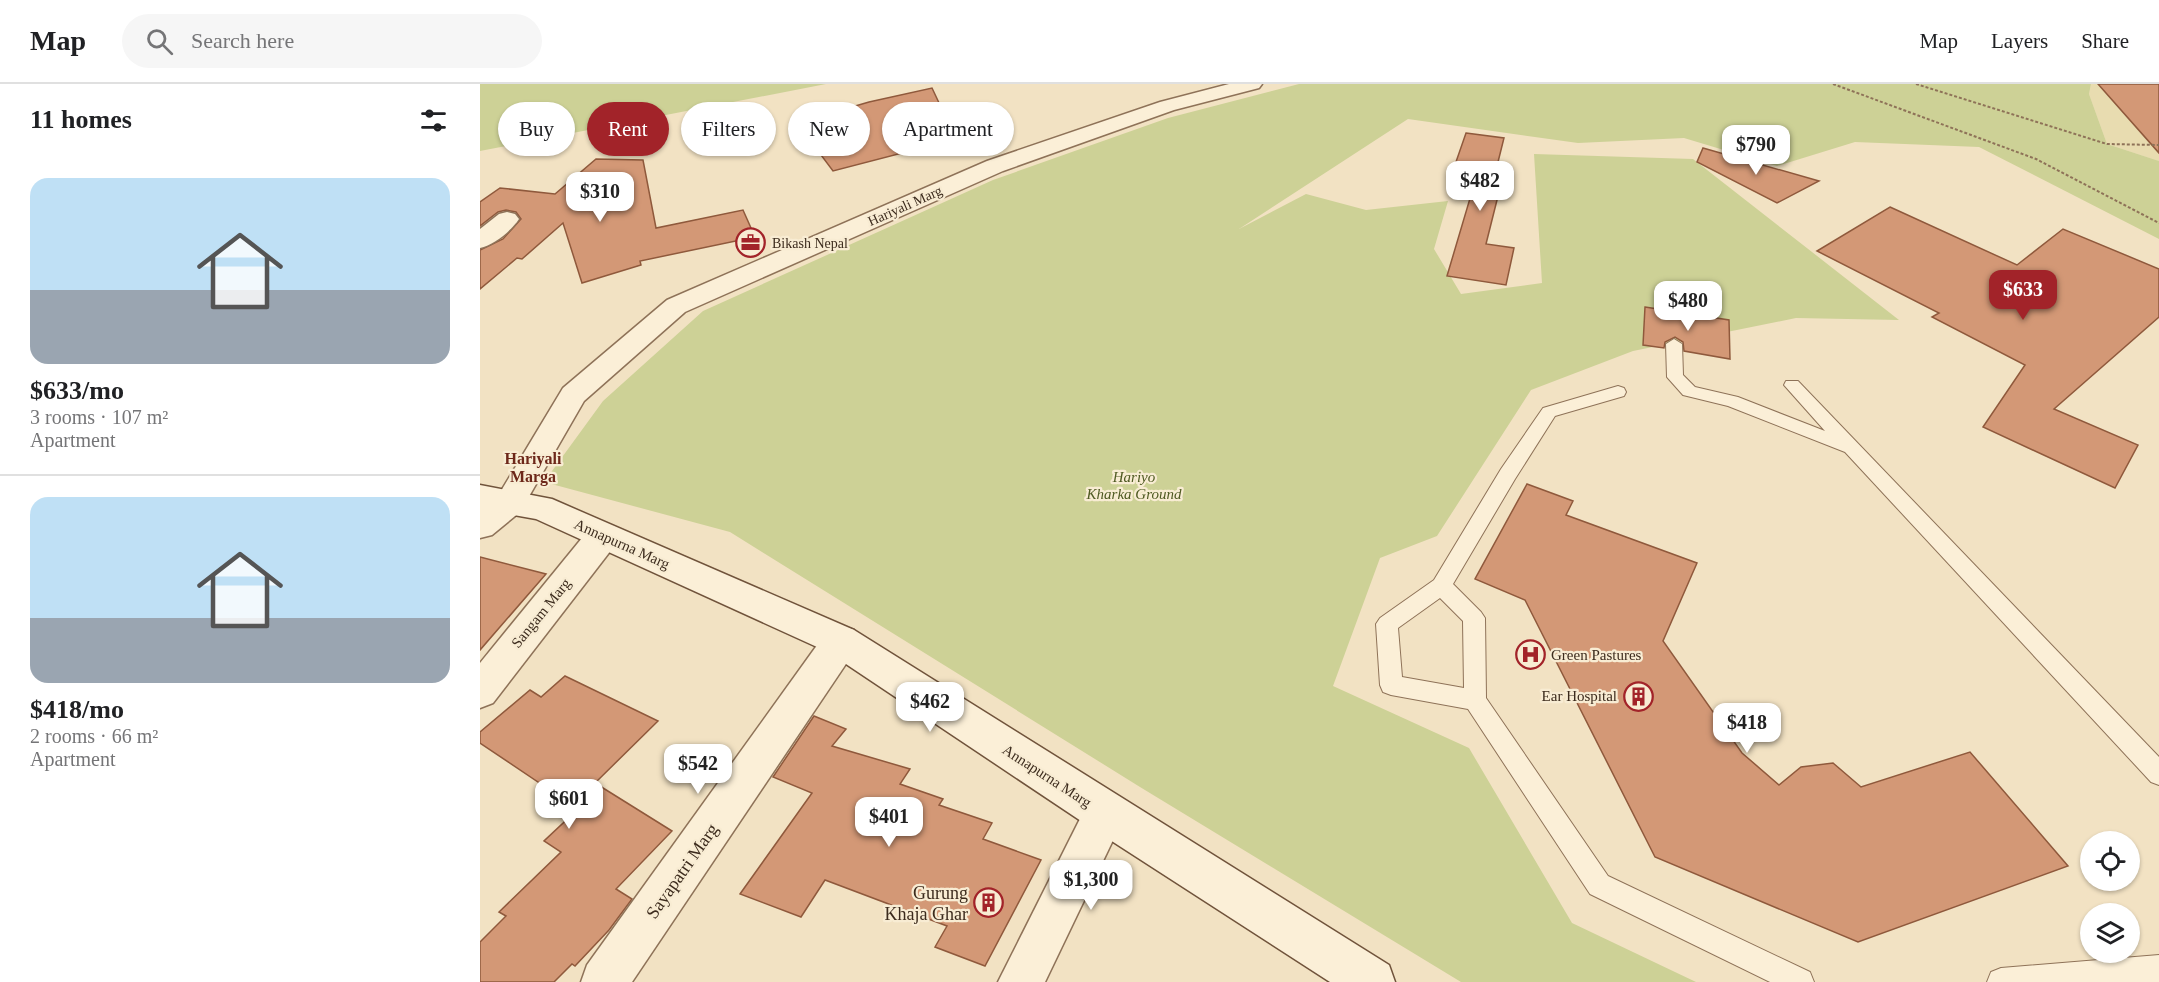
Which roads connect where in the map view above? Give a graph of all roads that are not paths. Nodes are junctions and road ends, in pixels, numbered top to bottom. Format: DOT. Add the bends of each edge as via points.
graph roads {
  1 [pos="1252,84"];
  2 [pos="507,219"];
  3 [pos="480,241"];
  4 [pos="1674,344"];
  5 [pos="1792,385"];
  6 [pos="1618,392"];
  7 [pos="1853,449"];
  8 [pos="490,509"];
  9 [pos="603,536"];
  10 [pos="1441,586"];
  11 [pos="841,641"];
  12 [pos="480,691"];
  13 [pos="1475,700"];
  14 [pos="2159,774"];
  15 [pos="1105,813"];
  16 [pos="2159,969"];
  17 [pos="604,982"];
  18 [pos="1021,982"];
  19 [pos="1372,982"];
  20 [pos="1800,982"];
  21 [pos="2001,982"];
  1 -- 8 [label="street, Hariyali Marg" via="1167,106 995,166 676,306 573,395"];
  2 -- 3 [label="street"];
  4 -- 7 [label="lane" via="1675,377 1689,391 1732,401"];
  5 -- 7 [label="lane"];
  6 -- 10 [label="lane" via="1549,412"];
  7 -- 14 [label="lane"];
  8 -- 9 [label="street, Annapurna Marg" via="541,508"];
  9 -- 11 [label="street, Annapurna Marg"];
  9 -- 12 [label="street, Sangam Marg"];
  10 -- 13 [label="lane" via="1474,618"];
  10 -- 13 [label="lane" via="1387,624 1391,686"];
  11 -- 15 [label="street, Annapurna Marg"];
  11 -- 17 [label="street, Sayapatri Marg"];
  13 -- 20 [label="lane" via="1599,885"];
  15 -- 18 [label="street"];
  15 -- 19 [label="street, Annapurna Marg"];
  16 -- 21 [label="lane"];
}
